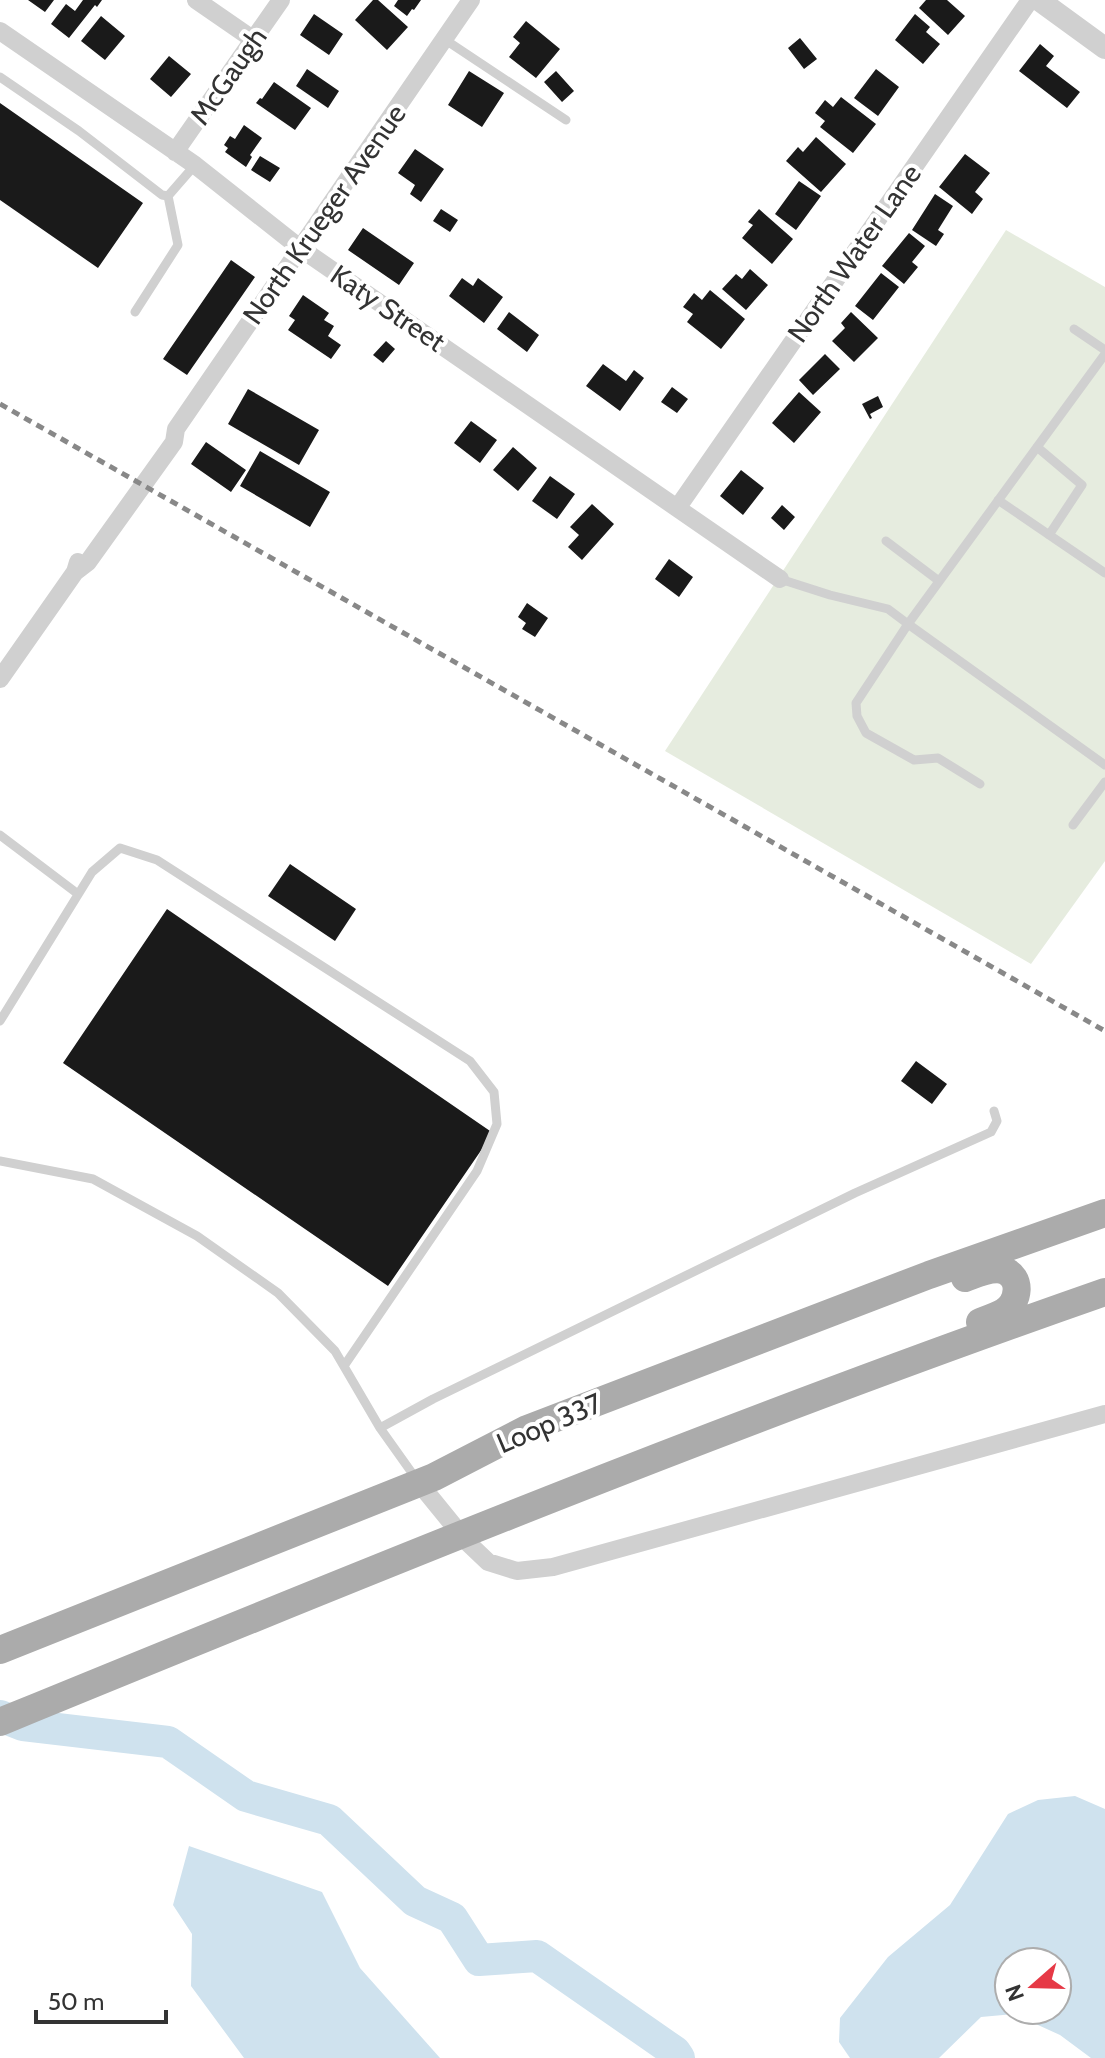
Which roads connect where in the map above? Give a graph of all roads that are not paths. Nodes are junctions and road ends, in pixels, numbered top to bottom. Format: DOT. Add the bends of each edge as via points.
graph roads {
  1 [pos="196,0"];
  2 [pos="281,0"];
  3 [pos="471,0"];
  4 [pos="1030,0"];
  5 [pos="1039,0"];
  6 [pos="0,31"];
  7 [pos="444,39"];
  8 [pos="254,40"];
  9 [pos="1105,48"];
  10 [pos="0,77"];
  11 [pos="566,120"];
  12 [pos="175,152"];
  13 [pos="195,165"];
  14 [pos="168,196"];
  15 [pos="300,248"];
  16 [pos="135,312"];
  17 [pos="1074,329"];
  18 [pos="1105,352"];
  19 [pos="1037,447"];
  20 [pos="998,500"];
  21 [pos="678,507"];
  22 [pos="1049,535"];
  23 [pos="886,541"];
  24 [pos="1105,573"];
  25 [pos="780,579"];
  26 [pos="939,581"];
  27 [pos="908,624"];
  28 [pos="0,679"];
  29 [pos="1105,765"];
  30 [pos="1105,782"];
  31 [pos="980,784"];
  32 [pos="1073,825"];
  33 [pos="0,835"];
  34 [pos="78,894"];
  35 [pos="0,1021"];
  36 [pos="994,1111"];
  37 [pos="0,1161"];
  38 [pos="1105,1213"];
  39 [pos="1105,1292"];
  40 [pos="344,1366"];
  41 [pos="641,1384"];
  42 [pos="1105,1414"];
  43 [pos="380,1428"];
  44 [pos="667,1454"];
  45 [pos="419,1483"];
  46 [pos="461,1534"];
  47 [pos="1,1650"];
  48 [pos="0,1722"];
  1 -- 8 [label="street"];
  2 -- 8 [label="street, McGaugh"];
  3 -- 7 [label="street, North Krueger Avenue"];
  4 -- 21 [label="street, North Water Lane"];
  5 -- 9 [label="street"];
  6 -- 12 [label="street, Katy Street"];
  7 -- 11 [label="lane"];
  7 -- 15 [label="street, North Krueger Avenue"];
  8 -- 12 [label="street, McGaugh"];
  10 -- 14 [label="lane"];
  12 -- 13 [label="street, Katy Street"];
  13 -- 14 [label="lane"];
  13 -- 15 [label="street, Katy Street"];
  14 -- 16 [label="lane" via="178,245"];
  15 -- 21 [label="street, Katy Street"];
  15 -- 28 [label="street, North Krueger Avenue" via="176,429 174,442"];
  17 -- 18 [label="lane"];
  18 -- 19 [label="lane"];
  19 -- 20 [label="lane"];
  19 -- 22 [label="lane" via="1082,485"];
  20 -- 22 [label="lane"];
  20 -- 26 [label="lane"];
  21 -- 25 [label="street, Katy Street"];
  22 -- 24 [label="lane"];
  23 -- 26 [label="lane"];
  25 -- 27 [label="lane" via="888,609"];
  26 -- 27 [label="lane"];
  27 -- 29 [label="lane"];
  27 -- 31 [label="lane" via="856,703 857,716 866,733 914,760 938,758"];
  30 -- 32 [label="lane"];
  33 -- 34 [label="lane"];
  34 -- 35 [label="lane"];
  34 -- 40 [label="lane" via="92,872 120,848 157,860 470,1061 494,1092 497,1124 477,1171"];
  36 -- 43 [label="lane" via="997,1121 991,1132 855,1193"];
  37 -- 40 [label="lane" via="93,1179 197,1236 278,1293"];
  38 -- 41 [label="main road, Loop 337"];
  39 -- 44 [label="main road"];
  40 -- 43 [label="lane"];
  41 -- 44 [label="main road" via="731,1362 994,1269 1011,1275 1017,1284 1017,1296 1003,1312 750,1408"];
  41 -- 45 [label="main road, Loop 337" via="527,1429"];
  42 -- 46 [label="street" via="553,1567 517,1571 488,1562"];
  43 -- 45 [label="lane"];
  44 -- 46 [label="main road"];
  45 -- 46 [label="street"];
  45 -- 47 [label="main road, Loop 337"];
  46 -- 48 [label="main road"];
}
